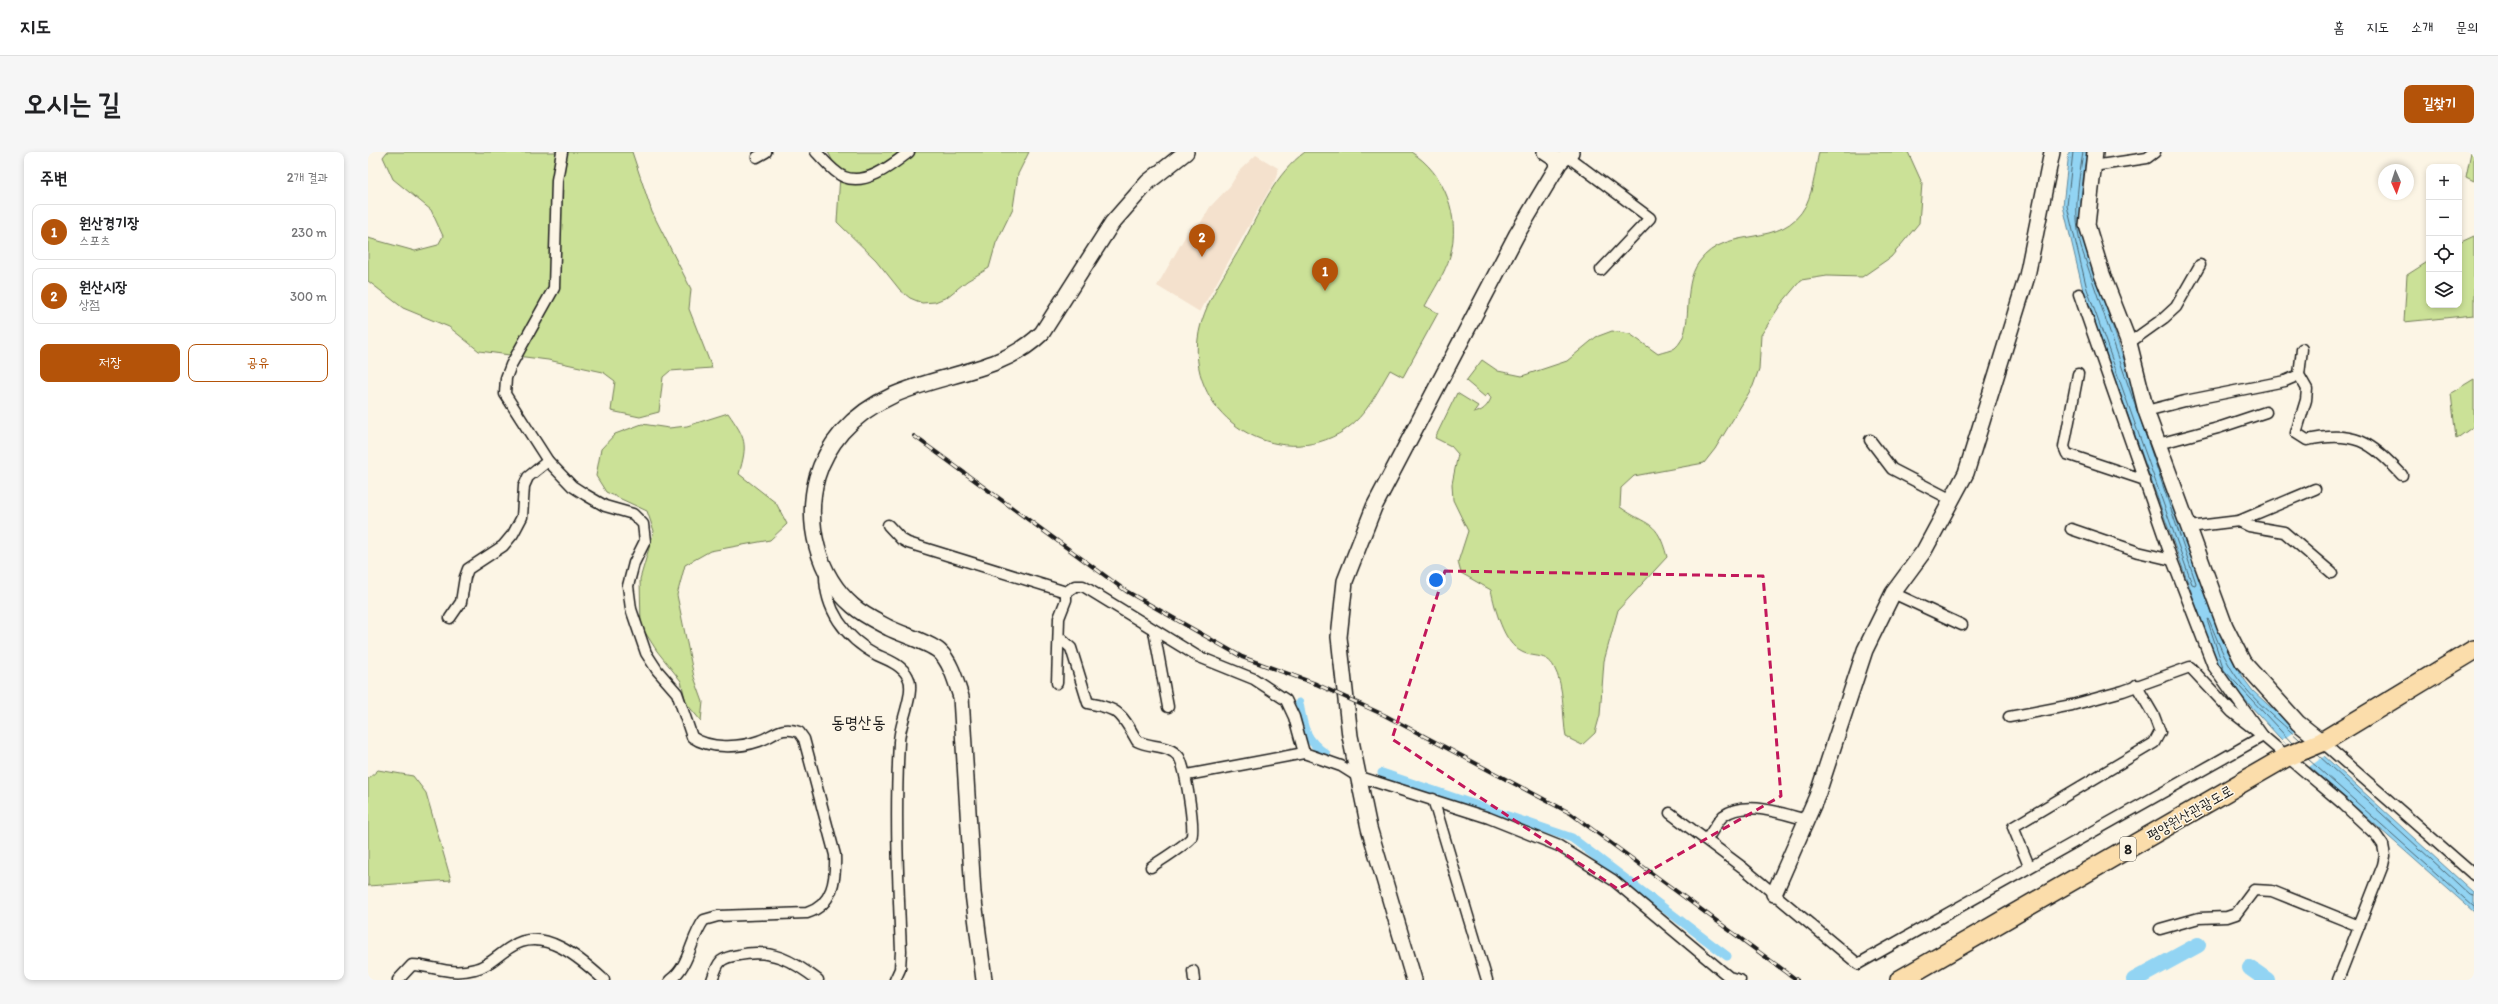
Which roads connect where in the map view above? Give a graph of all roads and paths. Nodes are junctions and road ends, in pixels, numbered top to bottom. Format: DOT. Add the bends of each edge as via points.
graph roads {
  1 [pos="562,152"];
  2 [pos="816,152"];
  3 [pos="909,152"];
  4 [pos="1186,152"];
  5 [pos="1545,152"];
  6 [pos="2052,152"];
  7 [pos="2155,152"];
  8 [pos="1566,157"];
  9 [pos="2094,159"];
  10 [pos="2200,265"];
  11 [pos="1601,270"];
  12 [pos="2079,294"];
  13 [pos="2129,343"];
  14 [pos="2302,349"];
  15 [pos="2078,374"];
  16 [pos="2299,375"];
  17 [pos="2146,412"];
  18 [pos="2266,412"];
  19 [pos="1870,440"];
  20 [pos="2158,444"];
  21 [pos="548,460"];
  22 [pos="2402,475"];
  23 [pos="2145,480"];
  24 [pos="2315,489"];
  25 [pos="1952,500"];
  26 [pos="2239,521"];
  27 [pos="888,525"];
  28 [pos="2189,527"];
  29 [pos="2071,528"];
  30 [pos="2172,560"];
  31 [pos="825,570"];
  32 [pos="2332,574"];
  33 [pos="1066,592"];
  34 [pos="1893,593"];
  35 [pos="450,618"];
  36 [pos="1962,625"];
  37 [pos="1154,631"];
  38 [pos="1060,638"];
  39 [pos="2474,650"];
  40 [pos="1057,683"];
  41 [pos="2136,685"];
  42 [pos="1168,707"];
  43 [pos="2009,717"];
  44 [pos="2263,736"];
  45 [pos="2319,743"];
  46 [pos="1304,753"];
  47 [pos="2291,756"];
  48 [pos="1187,775"];
  49 [pos="1358,776"];
  50 [pos="1433,799"];
  51 [pos="1670,813"];
  52 [pos="1807,820"];
  53 [pos="1707,839"];
  54 [pos="2029,866"];
  55 [pos="1151,867"];
  56 [pos="2474,875"];
  57 [pos="1774,894"];
  58 [pos="2359,926"];
  59 [pos="2160,929"];
  60 [pos="398,980"];
  61 [pos="604,980"];
  62 [pos="670,980"];
  63 [pos="712,980"];
  64 [pos="818,980"];
  65 [pos="895,980"];
  66 [pos="984,980"];
  67 [pos="1414,980"];
  68 [pos="1487,980"];
  69 [pos="1740,980"];
  70 [pos="1900,980"];
  71 [pos="2338,980"];
  1 -- 21 [label="street" via="557,180 555,284 548,302 511,365 506,378 505,394"];
  2 -- 3 [label="street" via="844,176 858,178 884,169"];
  4 -- 31 [label="street" via="1148,182 1112,223 1042,333 1028,346 1000,360 900,391 869,408 840,435 825,458 814,489 814,534"];
  5 -- 8 [label="street"];
  6 -- 25 [label="street" via="2018,310 1966,473"];
  7 -- 9 [label="street" via="2147,158"];
  8 -- 11 [label="street" via="1650,218"];
  8 -- 49 [label="street" via="1517,234 1374,507 1345,581 1339,637 1349,729"];
  9 -- 13 [label="street" via="2087,225 2102,274"];
  10 -- 13 [label="street" via="2176,307"];
  12 -- 23 [label="street"];
  13 -- 17 [label="street"];
  14 -- 16 [label="street"];
  15 -- 23 [label="street" via="2064,447 2067,454"];
  16 -- 17 [label="street" via="2285,381 2185,401"];
  16 -- 22 [label="street" via="2307,389 2297,426 2296,433 2300,438 2307,440 2344,435 2357,438 2388,460"];
  17 -- 20 [label="street"];
  18 -- 20 [label="street"];
  19 -- 25 [label="street" via="1892,469"];
  20 -- 28 [label="street"];
  21 -- 35 [label="street" via="528,477 524,486 522,517 513,534 504,546 468,569 461,602"];
  21 -- 62 [label="street" via="572,486 586,496 604,506 633,514 643,524 645,541 634,563 628,586 631,608 646,654 677,693 692,737 705,744 724,746 757,742 785,729 799,732 804,739 835,855 836,872 830,893 818,909 807,913 718,916 704,920 686,961 678,974"];
  23 -- 30 [label="street"];
  24 -- 26 [label="street"];
  25 -- 34 [label="street" via="1924,551"];
  26 -- 28 [label="street"];
  26 -- 32 [label="street" via="2249,526 2284,532"];
  27 -- 33 [label="street" via="908,543"];
  28 -- 45 [label="street" via="2224,626 2243,662"];
  29 -- 30 [label="street" via="2138,552"];
  30 -- 44 [label="street" via="2213,666"];
  31 -- 65 [label="street" via="826,591 831,610 838,622 857,642 902,669 909,678 911,688 899,733 895,809 901,951 900,969"];
  31 -- 66 [label="street" via="840,593 854,607 889,628 938,651 953,673 961,697 973,893"];
  33 -- 37 [label="street" via="1075,586 1083,586"];
  33 -- 38 [label="street" via="1066,600 1059,618"];
  34 -- 36 [label="street"];
  34 -- 52 [label="street" via="1866,650"];
  37 -- 42 [label="street"];
  37 -- 46 [label="street" via="1197,656 1254,679 1286,700 1294,717"];
  38 -- 40 [label="street"];
  38 -- 48 [label="street" via="1071,648 1088,703 1110,707 1120,712 1137,741 1171,751 1179,757"];
  39 -- 45 [label="highway, 8"];
  41 -- 43 [label="street" via="2072,705"];
  41 -- 44 [label="street" via="2190,667 2232,712"];
  41 -- 54 [label="street" via="2160,732 2154,743 2013,827"];
  44 -- 47 [label="street"];
  44 -- 54 [label="street"];
  45 -- 47 [label="highway, 8"];
  45 -- 56 [label="street"];
  46 -- 48 [label="street"];
  46 -- 49 [label="street" via="1341,766"];
  47 -- 58 [label="street" via="2376,835 2383,845 2383,865"];
  47 -- 70 [label="highway, 평양원산관광도로 / 8"];
  48 -- 55 [label="street" via="1188,798 1194,828 1191,838"];
  49 -- 50 [label="street"];
  49 -- 67 [label="street" via="1369,828"];
  50 -- 68 [label="street"];
  50 -- 69 [label="street" via="1559,846 1613,880 1729,977"];
  51 -- 53 [label="street"];
  52 -- 53 [label="street" via="1762,810 1745,809 1729,812"];
  52 -- 57 [label="street"];
  53 -- 57 [label="street"];
  54 -- 57 [label="street" via="1858,964"];
  58 -- 59 [label="street" via="2272,892 2254,890 2236,914 2227,917 2199,918"];
  58 -- 71 [label="street"];
  60 -- 61 [label="street" via="412,965 454,973 476,969 495,960 510,947 528,941 549,943 567,949"];
  63 -- 64 [label="street" via="720,962 726,958 747,953 765,953 790,960"];
}
